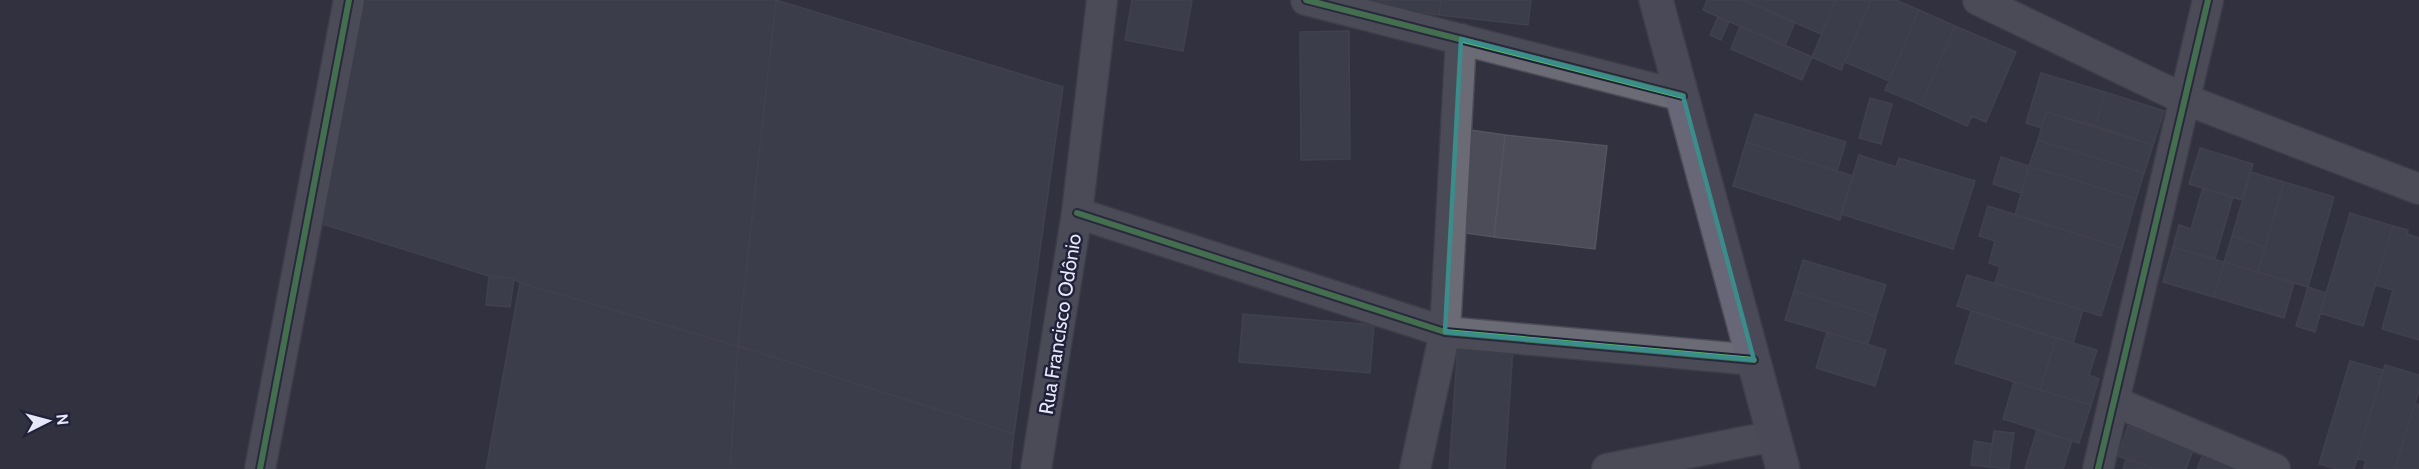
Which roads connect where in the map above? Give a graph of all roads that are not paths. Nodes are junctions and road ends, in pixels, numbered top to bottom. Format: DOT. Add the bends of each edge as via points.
graph roads {
  1 [pos="349,0"];
  2 [pos="1102,0"];
  3 [pos="1306,0"];
  4 [pos="1656,0"];
  5 [pos="1978,0"];
  6 [pos="2208,0"];
  7 [pos="1461,39"];
  8 [pos="1683,96"];
  9 [pos="2184,99"];
  10 [pos="2419,189"];
  11 [pos="1077,213"];
  12 [pos="1445,332"];
  13 [pos="1754,360"];
  14 [pos="2115,402"];
  15 [pos="1774,436"];
  16 [pos="260,469"];
  17 [pos="1036,469"];
  18 [pos="1415,469"];
  19 [pos="1607,469"];
  20 [pos="1783,469"];
  21 [pos="2098,469"];
  22 [pos="2275,469"];
  1 -- 16 [label="street"];
  2 -- 11 [label="street, Rua Francisco Odônio"];
  3 -- 7 [label="street"];
  4 -- 8 [label="highway"];
  5 -- 9 [label="street"];
  6 -- 9 [label="street"];
  7 -- 8 [label="street"];
  7 -- 12 [label="street"];
  8 -- 13 [label="highway"];
  9 -- 10 [label="street"];
  9 -- 14 [label="street"];
  11 -- 12 [label="street"];
  11 -- 17 [label="street, Rua Francisco Odônio"];
  12 -- 13 [label="street"];
  12 -- 18 [label="street"];
  13 -- 15 [label="highway"];
  14 -- 21 [label="street"];
  14 -- 22 [label="street"];
  15 -- 19 [label="street"];
  15 -- 20 [label="highway"];
}
